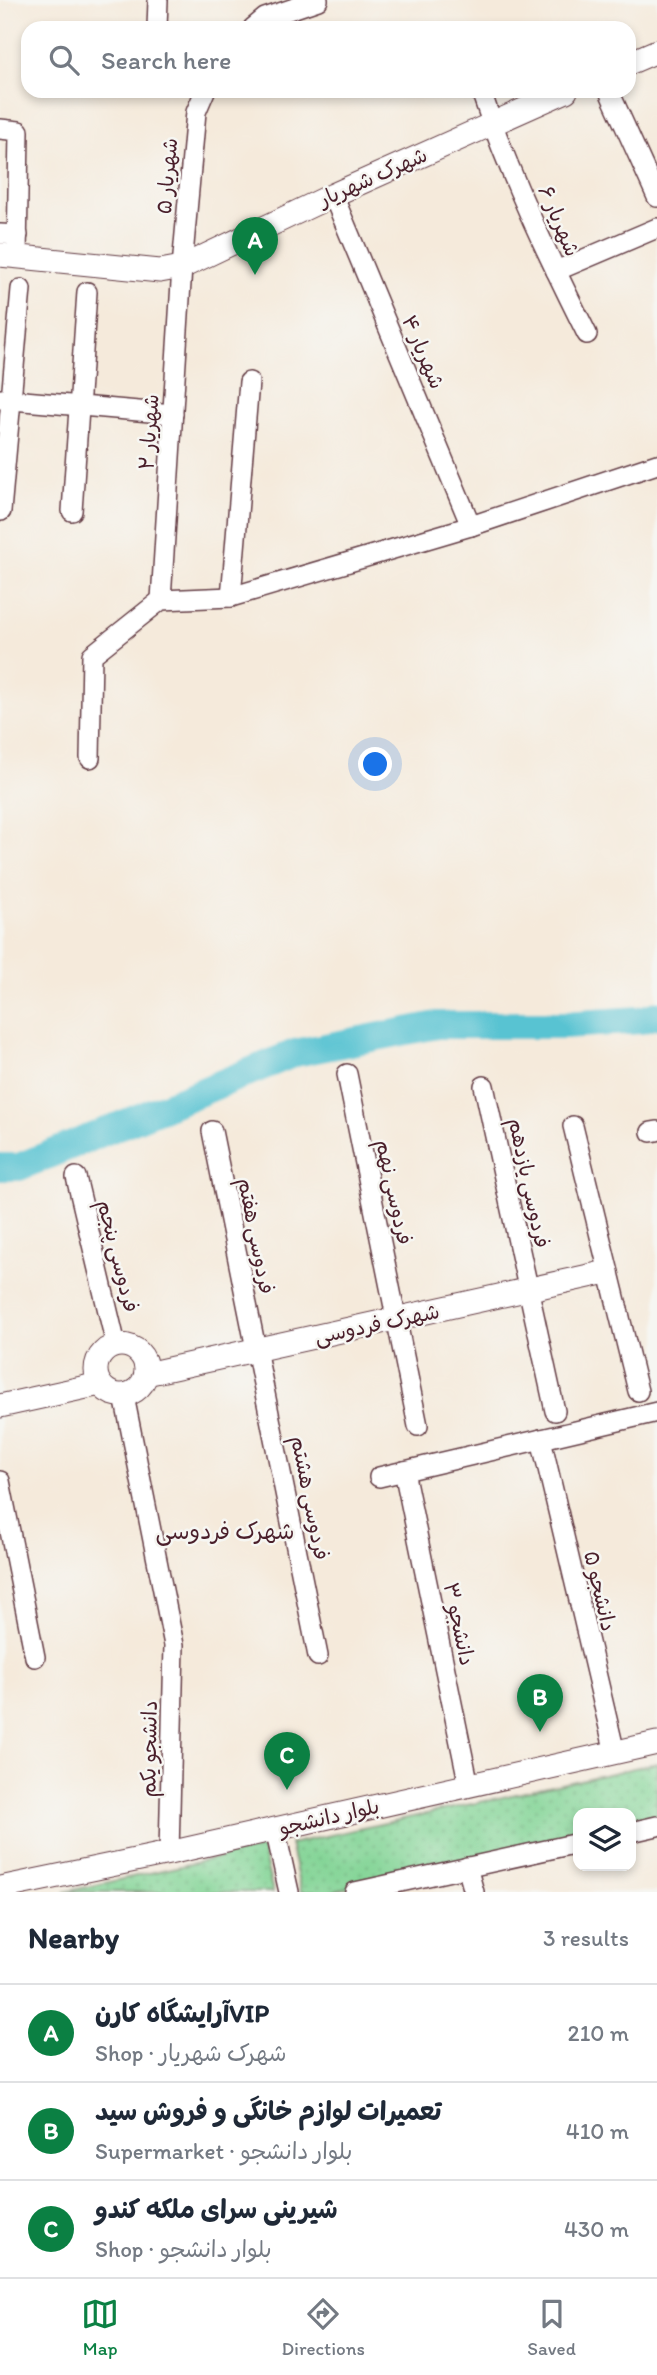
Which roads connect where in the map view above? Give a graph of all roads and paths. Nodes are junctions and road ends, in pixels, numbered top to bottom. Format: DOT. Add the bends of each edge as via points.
graph roads {
  1 [pos="158,0"];
  2 [pos="318,0"];
  3 [pos="157,21"];
  4 [pos="261,21"];
  5 [pos="657,51"];
  6 [pos="636,60"];
  7 [pos="202,98"];
  8 [pos="483,98"];
  9 [pos="550,98"];
  10 [pos="612,98"];
  11 [pos="492,124"];
  12 [pos="0,129"];
  13 [pos="333,195"];
  14 [pos="657,197"];
  15 [pos="657,228"];
  16 [pos="9,245"];
  17 [pos="182,267"];
  18 [pos="556,271"];
  19 [pos="21,289"];
  20 [pos="88,292"];
  21 [pos="587,334"];
  22 [pos="249,382"];
  23 [pos="6,400"];
  24 [pos="79,406"];
  25 [pos="173,414"];
  26 [pos="657,464"];
  27 [pos="1,511"];
  28 [pos="72,511"];
  29 [pos="471,526"];
  30 [pos="231,597"];
  31 [pos="161,600"];
  32 [pos="90,758"];
  33 [pos="346,1074"];
  34 [pos="484,1086"];
  35 [pos="573,1126"];
  36 [pos="212,1131"];
  37 [pos="76,1177"];
  38 [pos="606,1267"];
  39 [pos="528,1285"];
  40 [pos="396,1316"];
  41 [pos="116,1345"];
  42 [pos="256,1346"];
  43 [pos="146,1370"];
  44 [pos="98,1378"];
  45 [pos="638,1391"];
  46 [pos="0,1394"];
  47 [pos="124,1395"];
  48 [pos="0,1406"];
  49 [pos="555,1411"];
  50 [pos="657,1412"];
  51 [pos="418,1426"];
  52 [pos="541,1439"];
  53 [pos="404,1471"];
  54 [pos="379,1477"];
  55 [pos="0,1482"];
  56 [pos="318,1656"];
  57 [pos="35,1657"];
  58 [pos="657,1743"];
  59 [pos="615,1753"];
  60 [pos="469,1786"];
  61 [pos="657,1826"];
  62 [pos="275,1829"];
  63 [pos="636,1831"];
  64 [pos="573,1844"];
  65 [pos="169,1853"];
  66 [pos="467,1867"];
  67 [pos="0,1888"];
  68 [pos="289,1892"];
  69 [pos="355,1892"];
  70 [pos="474,1892"];
  1 -- 3 [label="street"];
  2 -- 4 [label="street"];
  5 -- 6 [label="street"];
  7 -- 17 [label="street, ۵ شهریار" via="196,112"];
  8 -- 11 [label="street, شهریار ۶"];
  9 -- 11 [label="street, شهرک شهریار"];
  10 -- 14 [label="street"];
  11 -- 13 [label="street, شهرک شهریار"];
  11 -- 18 [label="street, شهریار ۶"];
  12 -- 16 [label="street" via="19,131"];
  13 -- 17 [label="street, شهرک شهریار"];
  13 -- 29 [label="street, شهریار ۴"];
  15 -- 18 [label="street"];
  16 -- 17 [label="street" via="160,271"];
  17 -- 25 [label="street, ۲ شهریار"];
  18 -- 21 [label="street, شهریار ۶"];
  19 -- 23 [label="street"];
  20 -- 24 [label="street"];
  22 -- 30 [label="street"];
  23 -- 24 [label="street"];
  23 -- 27 [label="street"];
  24 -- 25 [label="street"];
  24 -- 28 [label="street"];
  25 -- 31 [label="street, ۲ شهریار"];
  26 -- 29 [label="street"];
  29 -- 30 [label="street"];
  30 -- 31 [label="street"];
  31 -- 32 [label="street" via="92,655"];
  33 -- 40 [label="street, فردوسی نهم"];
  34 -- 39 [label="street, فردوسی یازدهم"];
  35 -- 38 [label="street"];
  36 -- 42 [label="street, فردوسی هفتم"];
  37 -- 41 [label="street, فردوسی پنجم"];
  38 -- 39 [label="street, شهرک فردوسی"];
  38 -- 45 [label="street"];
  39 -- 40 [label="street, شهرک فردوسی"];
  39 -- 49 [label="street, فردوسی یازدهم"];
  40 -- 42 [label="street, شهرک فردوسی"];
  40 -- 51 [label="street, فردوسی نهم"];
  41 -- 43 [label="street" via="139,1352"];
  41 -- 44 [label="street" via="97,1360"];
  42 -- 43 [label="street, شهرک فردوسی"];
  42 -- 56 [label="street, فردوسی هشتم"];
  43 -- 47 [label="street" via="136,1391"];
  44 -- 46 [label="street"];
  44 -- 47 [label="street" via="110,1393"];
  44 -- 48 [label="street"];
  47 -- 65 [label="street, دانشجو یکم" via="174,1645"];
  50 -- 52 [label="street"];
  52 -- 53 [label="street"];
  52 -- 59 [label="street, دانشجو ۵"];
  53 -- 54 [label="street"];
  53 -- 60 [label="street, دانشجو ۳"];
  55 -- 57 [label="street"];
  58 -- 59 [label="street, بلوار دانشجو"];
  59 -- 60 [label="street, بلوار دانشجو"];
  60 -- 62 [label="street, بلوار دانشجو"];
  61 -- 63 [label="street"];
  62 -- 65 [label="street, بلوار دانشجو"];
  62 -- 68 [label="street"];
  64 -- 66 [label="street"];
  65 -- 67 [label="street, بلوار دانشجو"];
  66 -- 69 [label="street"];
  66 -- 70 [label="street"];
}
